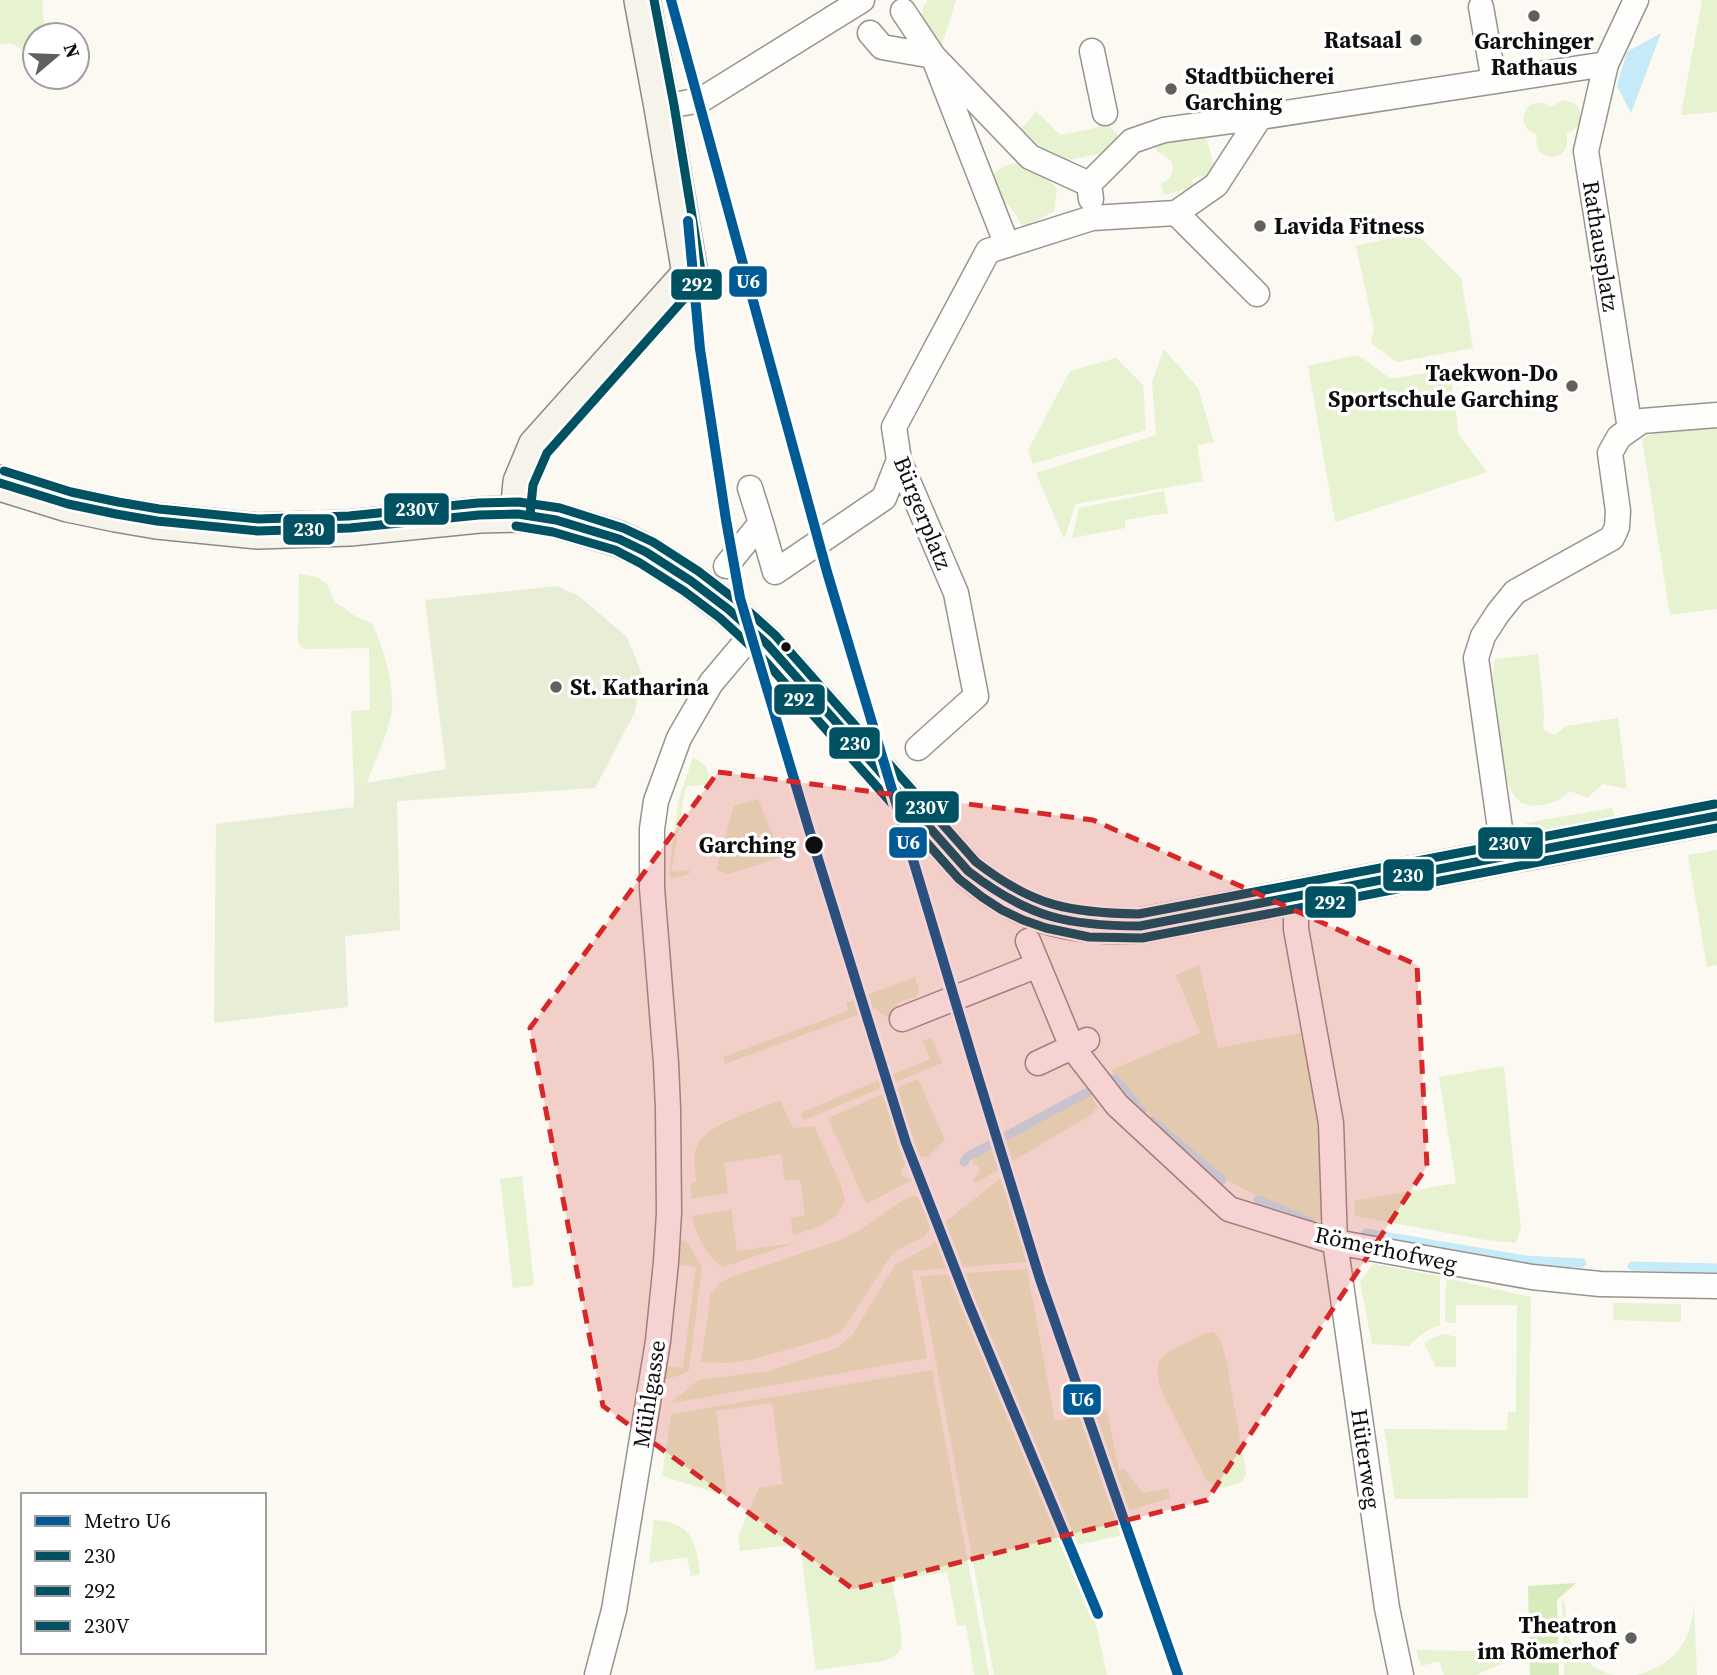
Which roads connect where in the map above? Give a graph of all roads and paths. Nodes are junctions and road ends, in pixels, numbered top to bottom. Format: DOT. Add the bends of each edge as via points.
graph roads {
  1 [pos="642,0"];
  2 [pos="862,0"];
  3 [pos="1636,0"];
  4 [pos="1481,7"];
  5 [pos="903,10"];
  6 [pos="870,33"];
  7 [pos="1092,51"];
  8 [pos="933,56"];
  9 [pos="1606,64"];
  10 [pos="1488,82"];
  11 [pos="662,107"];
  12 [pos="1260,117"];
  13 [pos="1118,127"];
  14 [pos="1089,184"];
  15 [pos="1175,213"];
  16 [pos="1092,218"];
  17 [pos="1007,245"];
  18 [pos="1257,294"];
  19 [pos="1717,415"];
  20 [pos="1636,425"];
  21 [pos="899,460"];
  22 [pos="0,483"];
  23 [pos="750,488"];
  24 [pos="517,514"];
  25 [pos="761,523"];
  26 [pos="726,565"];
  27 [pos="754,632"];
  28 [pos="918,748"];
  29 [pos="1717,816"];
  30 [pos="1504,857"];
  31 [pos="1296,897"];
  32 [pos="1028,941"];
  33 [pos="1038,965"];
  34 [pos="902,1019"];
  35 [pos="1079,1044"];
  36 [pos="1038,1062"];
  37 [pos="1335,1242"];
  38 [pos="1717,1286"];
  39 [pos="597,1675"];
  40 [pos="1401,1675"];
  1 -- 11 [label="street"];
  2 -- 11 [label="street" via="701,100"];
  3 -- 9 [label="street, Rathausplatz"];
  4 -- 10 [label="street"];
  5 -- 8 [label="street"];
  6 -- 8 [label="street" via="882,47"];
  7 -- 13 [label="street"];
  8 -- 14 [label="street" via="1030,157"];
  8 -- 17 [label="street"];
  9 -- 10 [label="street"];
  9 -- 20 [label="street, Rathausplatz" via="1586,151"];
  10 -- 12 [label="street"];
  11 -- 24 [label="street" via="690,274 536,446 521,482"];
  12 -- 13 [label="street" via="1164,130"];
  12 -- 15 [label="street" via="1216,185"];
  13 -- 14 [label="street"];
  14 -- 16 [label="street"];
  15 -- 16 [label="street, Bürgerplatz"];
  15 -- 18 [label="street"];
  16 -- 17 [label="street, Bürgerplatz"];
  17 -- 21 [label="street, Bürgerplatz" via="988,251 894,427"];
  19 -- 20 [label="street"];
  20 -- 30 [label="street" via="1619,437 1611,453 1618,511 1612,538 1515,592 1483,636 1476,658"];
  21 -- 25 [label="street" via="884,498 775,572"];
  21 -- 28 [label="street, Bürgerplatz" via="956,593 976,696"];
  22 -- 24 [label="street" via="116,514 258,531"];
  23 -- 25 [label="street"];
  24 -- 27 [label="street" via="592,530 646,552"];
  25 -- 26 [label="street"];
  27 -- 31 [label="street" via="960,863 1009,901 1064,922 1140,926"];
  27 -- 39 [label="street, Mühlgasse" via="711,683 694,712 679,738 656,801 652,888 668,1109 666,1262 658,1341 614,1610"];
  29 -- 30 [label="street"];
  30 -- 31 [label="street"];
  31 -- 37 [label="street, Hüterweg" via="1296,929 1331,1123"];
  32 -- 33 [label="street, Römerhofweg"];
  33 -- 34 [label="street"];
  33 -- 35 [label="street, Römerhofweg"];
  35 -- 36 [label="street"];
  35 -- 37 [label="street, Römerhofweg" via="1118,1105 1229,1209"];
  37 -- 38 [label="street, Römerhofweg" via="1532,1277 1600,1284"];
  37 -- 40 [label="street, Hüterweg" via="1387,1608"];
}
